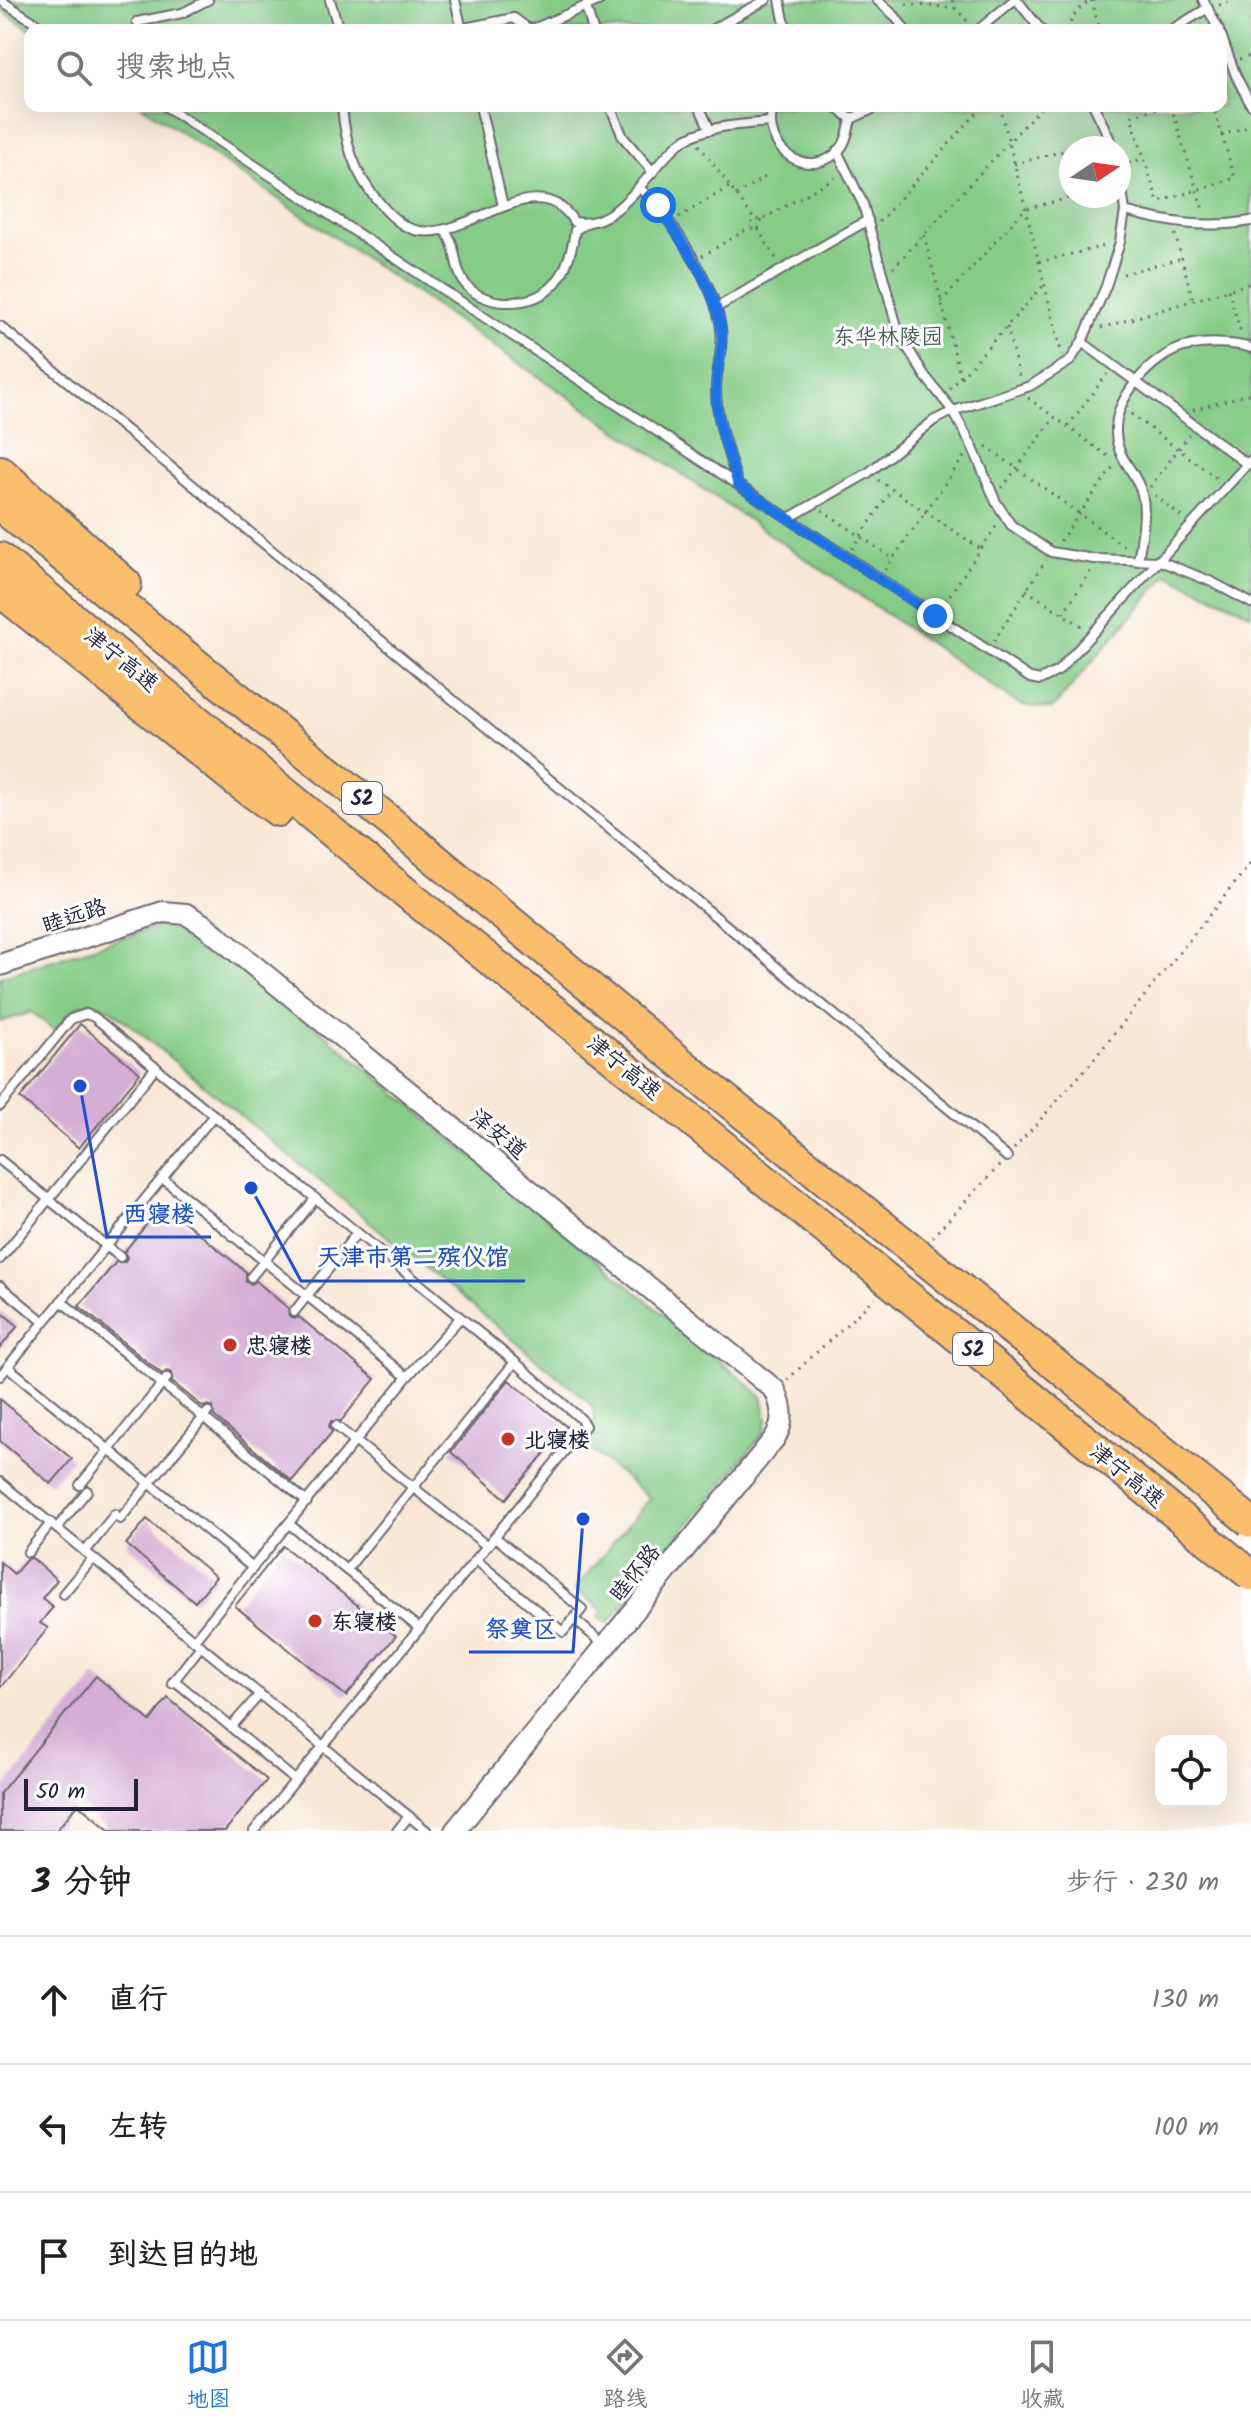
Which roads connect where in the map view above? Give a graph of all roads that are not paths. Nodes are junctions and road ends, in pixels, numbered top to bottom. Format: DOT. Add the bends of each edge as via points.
graph roads {
  1 [pos="0,0"];
  2 [pos="208,0"];
  3 [pos="330,0"];
  4 [pos="455,0"];
  5 [pos="600,0"];
  6 [pos="766,0"];
  7 [pos="780,0"];
  8 [pos="877,0"];
  9 [pos="1015,0"];
  10 [pos="1206,4"];
  11 [pos="586,7"];
  12 [pos="137,22"];
  13 [pos="38,24"];
  14 [pos="337,24"];
  15 [pos="458,24"];
  16 [pos="484,24"];
  17 [pos="522,24"];
  18 [pos="545,24"];
  19 [pos="591,24"];
  20 [pos="722,24"];
  21 [pos="785,24"];
  22 [pos="901,24"];
  23 [pos="985,24"];
  24 [pos="1036,24"];
  25 [pos="1179,24"];
  26 [pos="1216,24"];
  27 [pos="1227,52"];
  28 [pos="1251,105"];
  29 [pos="174,112"];
  30 [pos="343,112"];
  31 [pos="481,112"];
  32 [pos="613,112"];
  33 [pos="702,112"];
  34 [pos="772,112"];
  35 [pos="842,112"];
  36 [pos="866,112"];
  37 [pos="1097,112"];
  38 [pos="851,119"];
  39 [pos="770,122"];
  40 [pos="710,130"];
  41 [pos="1108,136"];
  42 [pos="837,151"];
  43 [pos="653,172"];
  44 [pos="639,187"];
  45 [pos="503,206"];
  46 [pos="1125,208"];
  47 [pos="1125,211"];
  48 [pos="868,220"];
  49 [pos="1251,221"];
  50 [pos="575,226"];
  51 [pos="456,227"];
  52 [pos="444,230"];
  53 [pos="451,238"];
  54 [pos="716,308"];
  55 [pos="0,326"];
  56 [pos="1082,342"];
  57 [pos="1248,347"];
  58 [pos="1137,382"];
  59 [pos="953,411"];
  60 [pos="1249,462"];
  61 [pos="0,471"];
  62 [pos="738,485"];
  63 [pos="0,506"];
  64 [pos="789,518"];
  65 [pos="0,558"];
  66 [pos="1135,560"];
  67 [pos="1160,561"];
  68 [pos="0,591"];
  69 [pos="1251,603"];
  70 [pos="352,790"];
  71 [pos="416,901"];
  72 [pos="163,912"];
  73 [pos="0,965"];
  74 [pos="156,1067"];
  75 [pos="0,1106"];
  76 [pos="214,1115"];
  77 [pos="1007,1157"];
  78 [pos="0,1160"];
  79 [pos="162,1178"];
  80 [pos="50,1199"];
  81 [pos="315,1199"];
  82 [pos="357,1233"];
  83 [pos="106,1246"];
  84 [pos="120,1257"];
  85 [pos="0,1259"];
  86 [pos="264,1261"];
  87 [pos="251,1277"];
  88 [pos="0,1286"];
  89 [pos="307,1295"];
  90 [pos="61,1301"];
  91 [pos="294,1312"];
  92 [pos="460,1318"];
  93 [pos="44,1322"];
  94 [pos="515,1362"];
  95 [pos="8,1367"];
  96 [pos="0,1376"];
  97 [pos="407,1377"];
  98 [pos="164,1381"];
  99 [pos="206,1415"];
  100 [pos="783,1416"];
  101 [pos="336,1426"];
  102 [pos="355,1441"];
  103 [pos="109,1450"];
  104 [pos="0,1482"];
  105 [pos="150,1483"];
  106 [pos="413,1488"];
  107 [pos="307,1502"];
  108 [pos="1251,1522"];
  109 [pos="289,1524"];
  110 [pos="54,1526"];
  111 [pos="495,1537"];
  112 [pos="487,1546"];
  113 [pos="28,1552"];
  114 [pos="89,1555"];
  115 [pos="476,1560"];
  116 [pos="253,1568"];
  117 [pos="347,1569"];
  118 [pos="1251,1575"];
  119 [pos="63,1594"];
  120 [pos="574,1619"];
  121 [pos="420,1629"];
  122 [pos="197,1643"];
  123 [pos="605,1646"];
  124 [pos="260,1694"];
  125 [pos="231,1727"];
  126 [pos="323,1746"];
  127 [pos="295,1780"];
  128 [pos="409,1816"];
  129 [pos="254,1831"];
  130 [pos="397,1831"];
  131 [pos="427,1831"];
  132 [pos="455,1831"];
  1 -- 13 [label="lane"];
  2 -- 12 [label="lane" via="182,13"];
  3 -- 14 [label="lane"];
  4 -- 15 [label="lane"];
  5 -- 11 [label="lane"];
  6 -- 20 [label="lane"];
  7 -- 21 [label="lane"];
  8 -- 22 [label="lane"];
  9 -- 23 [label="lane"];
  9 -- 24 [label="lane"];
  10 -- 25 [label="lane"];
  10 -- 26 [label="lane"];
  11 -- 18 [label="lane"];
  11 -- 19 [label="lane"];
  16 -- 17 [label="lane" via="514,18"];
  27 -- 28 [label="lane"];
  29 -- 62 [label="lane"];
  30 -- 52 [label="lane" via="351,159 364,186 406,227"];
  31 -- 45 [label="lane"];
  32 -- 43 [label="lane" via="623,137"];
  33 -- 40 [label="lane"];
  34 -- 39 [label="lane"];
  35 -- 38 [label="lane"];
  36 -- 38 [label="lane"];
  37 -- 41 [label="lane"];
  38 -- 42 [label="lane"];
  39 -- 40 [label="lane"];
  39 -- 42 [label="lane" via="775,143 792,159 825,159"];
  40 -- 43 [label="lane" via="680,143"];
  42 -- 48 [label="lane"];
  43 -- 44 [label="lane"];
  44 -- 50 [label="lane" via="615,211"];
  44 -- 54 [label="lane" via="658,205 694,261"];
  45 -- 50 [label="lane" via="546,200 563,208"];
  45 -- 51 [label="lane"];
  46 -- 47 [label="lane"];
  47 -- 49 [label="lane" via="1208,226"];
  47 -- 56 [label="lane" via="1109,278"];
  48 -- 54 [label="lane"];
  48 -- 59 [label="lane" via="899,334"];
  50 -- 53 [label="lane" via="568,264 550,289 538,298 507,302 468,288 458,274"];
  51 -- 52 [label="lane"];
  51 -- 53 [label="lane"];
  52 -- 53 [label="lane"];
  54 -- 62 [label="lane" via="722,346 718,414"];
  55 -- 77 [label="lane"];
  56 -- 58 [label="lane"];
  56 -- 59 [label="lane" via="1051,375"];
  57 -- 58 [label="lane" via="1187,346 1164,356"];
  58 -- 60 [label="lane"];
  58 -- 66 [label="lane" via="1116,419 1118,448 1143,503"];
  59 -- 64 [label="lane" via="868,473"];
  59 -- 66 [label="lane" via="1004,516 1024,536 1051,552"];
  60 -- 67 [label="lane"];
  61 -- 70 [label="highway"];
  62 -- 64 [label="lane"];
  63 -- 70 [label="highway, 津宁高速 / S2"];
  64 -- 67 [label="lane" via="1023,675 1040,680 1058,671"];
  65 -- 71 [label="highway, 津宁高速 / S2"];
  66 -- 67 [label="lane"];
  67 -- 69 [label="lane"];
  68 -- 71 [label="highway" via="239,783"];
  70 -- 108 [label="highway, 津宁高速 / S2, bridge" via="720,1095"];
  71 -- 118 [label="highway, 津宁高速 / S2, bridge"];
  72 -- 73 [label="street, 睦远路"];
  72 -- 100 [label="street, 泽安道" via="186,914 204,925 775,1390"];
  74 -- 75 [label="lane" via="94,1017 78,1015"];
  74 -- 76 [label="lane"];
  74 -- 80 [label="lane"];
  76 -- 79 [label="lane"];
  76 -- 81 [label="lane"];
  78 -- 80 [label="lane"];
  79 -- 83 [label="lane"];
  79 -- 86 [label="lane"];
  80 -- 83 [label="lane"];
  80 -- 85 [label="lane"];
  81 -- 82 [label="lane"];
  81 -- 86 [label="lane"];
  82 -- 89 [label="lane"];
  82 -- 92 [label="lane"];
  83 -- 84 [label="lane"];
  83 -- 90 [label="lane"];
  86 -- 87 [label="lane"];
  86 -- 89 [label="lane"];
  88 -- 93 [label="lane"];
  89 -- 91 [label="lane"];
  89 -- 97 [label="lane"];
  90 -- 93 [label="lane"];
  90 -- 98 [label="lane"];
  92 -- 94 [label="lane"];
  92 -- 97 [label="lane"];
  93 -- 95 [label="lane"];
  94 -- 106 [label="lane"];
  94 -- 111 [label="lane" via="585,1426"];
  95 -- 96 [label="lane"];
  95 -- 103 [label="lane"];
  97 -- 102 [label="lane"];
  98 -- 99 [label="lane"];
  98 -- 103 [label="lane"];
  99 -- 105 [label="lane"];
  99 -- 107 [label="lane"];
  100 -- 123 [label="street, 睦怀路" via="774,1439"];
  101 -- 102 [label="lane"];
  102 -- 106 [label="lane"];
  102 -- 107 [label="lane"];
  103 -- 105 [label="lane"];
  103 -- 110 [label="lane"];
  104 -- 110 [label="lane"];
  105 -- 114 [label="lane"];
  105 -- 116 [label="lane"];
  106 -- 112 [label="lane"];
  106 -- 117 [label="lane"];
  107 -- 109 [label="lane"];
  109 -- 116 [label="lane"];
  109 -- 117 [label="lane"];
  110 -- 113 [label="lane"];
  110 -- 114 [label="lane"];
  111 -- 112 [label="lane"];
  111 -- 120 [label="lane" via="582,1609"];
  112 -- 115 [label="lane"];
  114 -- 119 [label="lane"];
  114 -- 122 [label="lane"];
  115 -- 120 [label="lane" via="563,1632"];
  115 -- 121 [label="lane"];
  116 -- 122 [label="lane"];
  117 -- 121 [label="lane"];
  120 -- 123 [label="lane"];
  121 -- 126 [label="lane"];
  122 -- 124 [label="lane"];
  122 -- 125 [label="lane" via="173,1682"];
  123 -- 132 [label="street, 睦怀路"];
  124 -- 125 [label="lane"];
  124 -- 126 [label="lane"];
  125 -- 127 [label="lane"];
  126 -- 127 [label="lane"];
  126 -- 128 [label="lane"];
  127 -- 129 [label="lane"];
  128 -- 130 [label="lane"];
  128 -- 131 [label="lane"];
}
